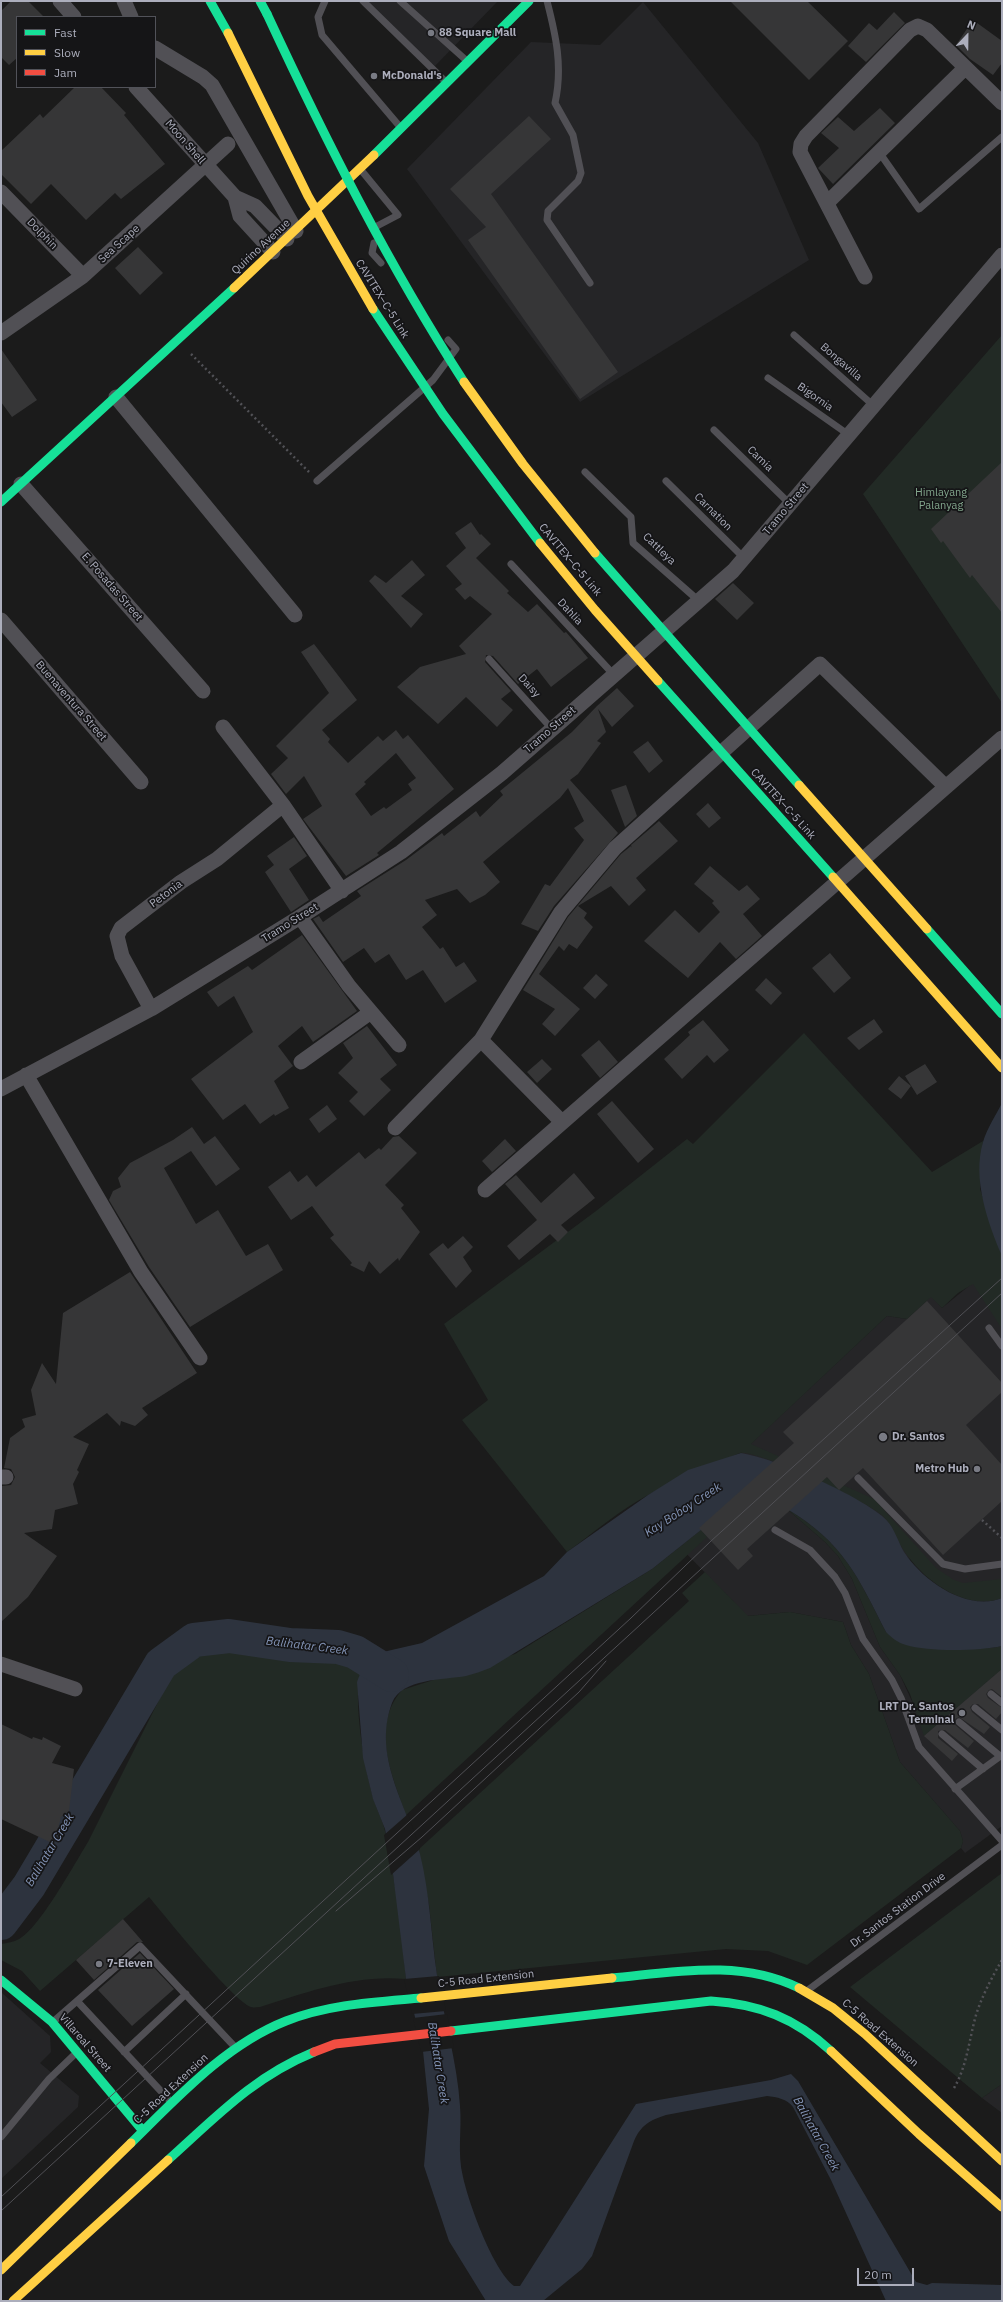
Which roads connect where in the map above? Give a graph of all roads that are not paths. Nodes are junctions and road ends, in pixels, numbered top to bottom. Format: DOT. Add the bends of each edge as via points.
graph roads {
  1 [pos="60,1"];
  2 [pos="124,1"];
  3 [pos="211,1"];
  4 [pos="261,1"];
  5 [pos="325,1"];
  6 [pos="363,1"];
  7 [pos="400,1"];
  8 [pos="530,1"];
  9 [pos="547,1"];
  10 [pos="73,16"];
  11 [pos="131,16"];
  12 [pos="156,49"];
  13 [pos="470,63"];
  14 [pos="965,68"];
  15 [pos="448,85"];
  16 [pos="137,88"];
  17 [pos="1002,103"];
  18 [pos="402,130"];
  19 [pos="1002,137"];
  20 [pos="228,144"];
  21 [pos="879,152"];
  22 [pos="206,166"];
  23 [pos="361,170"];
  24 [pos="1,192"];
  25 [pos="235,196"];
  26 [pos="827,203"];
  27 [pos="292,235"];
  28 [pos="273,252"];
  29 [pos="1002,255"];
  30 [pos="83,276"];
  31 [pos="865,277"];
  32 [pos="590,283"];
  33 [pos="1,333"];
  34 [pos="794,335"];
  35 [pos="768,378"];
  36 [pos="116,397"];
  37 [pos="874,406"];
  38 [pos="714,430"];
  39 [pos="849,435"];
  40 [pos="585,472"];
  41 [pos="317,481"];
  42 [pos="666,481"];
  43 [pos="21,484"];
  44 [pos="1,502"];
  45 [pos="790,504"];
  46 [pos="744,558"];
  47 [pos="511,564"];
  48 [pos="699,601"];
  49 [pos="296,614"];
  50 [pos="1,620"];
  51 [pos="490,659"];
  52 [pos="614,675"];
  53 [pos="203,691"];
  54 [pos="223,727"];
  55 [pos="552,729"];
  56 [pos="1002,738"];
  57 [pos="141,782"];
  58 [pos="946,787"];
  59 [pos="283,805"];
  60 [pos="342,891"];
  61 [pos="300,917"];
  62 [pos="151,1010"];
  63 [pos="370,1012"];
  64 [pos="1002,1014"];
  65 [pos="481,1040"];
  66 [pos="399,1045"];
  67 [pos="301,1062"];
  68 [pos="1002,1068"];
  69 [pos="26,1075"];
  70 [pos="1,1088"];
  71 [pos="562,1122"];
  72 [pos="395,1128"];
  73 [pos="485,1190"];
  74 [pos="989,1328"];
  75 [pos="1002,1346"];
  76 [pos="200,1358"];
  77 [pos="858,1478"];
  78 [pos="775,1530"];
  79 [pos="1002,1564"];
  80 [pos="1,1664"];
  81 [pos="75,1689"];
  82 [pos="991,1694"];
  83 [pos="1002,1703"];
  84 [pos="975,1708"];
  85 [pos="959,1722"];
  86 [pos="1002,1730"];
  87 [pos="942,1734"];
  88 [pos="1001,1755"];
  89 [pos="983,1769"];
  90 [pos="955,1789"];
  91 [pos="1002,1841"];
  92 [pos="1002,1845"];
  93 [pos="1,1980"];
  94 [pos="806,1991"];
  95 [pos="186,1994"];
  96 [pos="77,2001"];
  97 [pos="52,2022"];
  98 [pos="235,2048"];
  99 [pos="78,2052"];
  100 [pos="124,2052"];
  101 [pos="172,2104"];
  102 [pos="143,2131"];
  103 [pos="1,2136"];
  104 [pos="1002,2161"];
  105 [pos="1002,2206"];
  106 [pos="1,2270"];
  107 [pos="13,2301"];
  1 -- 10 [label="street"];
  2 -- 11 [label="street"];
  3 -- 68 [label="main road, CAVITEX–C-5 Link, bridge" via="300,179 361,290 482,468 549,556 600,616"];
  4 -- 64 [label="main road, CAVITEX–C-5 Link, bridge" via="325,138 406,290 465,384 534,479 602,562"];
  5 -- 18 [label="lane" via="318,17 322,35"];
  6 -- 15 [label="lane"];
  7 -- 13 [label="lane"];
  8 -- 13 [label="main road, Quirino Avenue"];
  9 -- 32 [label="lane" via="560,62 560,84 555,103 573,135 581,173 578,181 548,211 546,220"];
  12 -- 27 [label="street" via="204,77 212,86"];
  13 -- 15 [label="main road, Quirino Avenue"];
  14 -- 17 [label="street"];
  14 -- 21 [label="street"];
  14 -- 26 [label="street" via="927,30 918,26 910,30 801,144 800,152"];
  15 -- 18 [label="main road, Quirino Avenue"];
  16 -- 22 [label="street, Moon Shell"];
  18 -- 23 [label="main road, Quirino Avenue"];
  19 -- 21 [label="lane" via="919,209"];
  20 -- 22 [label="street, Sea Scape"];
  21 -- 26 [label="street"];
  22 -- 25 [label="street, Moon Shell"];
  22 -- 30 [label="street, Sea Scape"];
  23 -- 27 [label="main road, Quirino Avenue"];
  23 -- 41 [label="lane" via="398,215 377,226 372,253 432,325 456,349 433,380"];
  24 -- 30 [label="street, Dolphin"];
  25 -- 27 [label="street, Moon Shell" via="255,206"];
  25 -- 28 [label="street, Moon Shell" via="240,216"];
  26 -- 31 [label="street"];
  27 -- 28 [label="main road, Quirino Avenue"];
  28 -- 36 [label="main road, Quirino Avenue"];
  29 -- 37 [label="street, Tramo Street"];
  30 -- 33 [label="street, Sea Scape"];
  34 -- 37 [label="lane, Bongavilla"];
  35 -- 39 [label="lane, Bigornia"];
  36 -- 43 [label="main road, Quirino Avenue"];
  36 -- 49 [label="street"];
  37 -- 39 [label="street, Tramo Street"];
  38 -- 45 [label="lane, Camia"];
  39 -- 45 [label="street, Tramo Street"];
  40 -- 48 [label="lane, Cattleya" via="631,517 633,543"];
  42 -- 46 [label="lane, Carnation"];
  43 -- 44 [label="main road, Quirino Avenue"];
  43 -- 53 [label="street, E. Posadas Street"];
  45 -- 46 [label="street, Tramo Street"];
  46 -- 48 [label="street, Tramo Street"];
  47 -- 52 [label="lane, Dahlia"];
  48 -- 52 [label="street, Tramo Street"];
  50 -- 57 [label="street, Buenaventura Street"];
  51 -- 55 [label="lane, Daisy"];
  52 -- 55 [label="street, Tramo Street"];
  54 -- 59 [label="street"];
  55 -- 60 [label="street, Tramo Street" via="502,773 401,852"];
  56 -- 58 [label="street"];
  58 -- 65 [label="street" via="820,664 615,848 560,912"];
  58 -- 71 [label="street"];
  59 -- 60 [label="street"];
  59 -- 62 [label="street, Petonia" via="217,859 181,882 122,928 117,936 122,956"];
  60 -- 61 [label="street, Tramo Street"];
  61 -- 62 [label="street, Tramo Street"];
  61 -- 63 [label="street"];
  62 -- 69 [label="street, Tramo Street"];
  63 -- 66 [label="street"];
  63 -- 67 [label="street"];
  65 -- 71 [label="street"];
  65 -- 72 [label="street"];
  69 -- 70 [label="street, Tramo Street"];
  69 -- 76 [label="street" via="141,1272"];
  71 -- 73 [label="street"];
  74 -- 75 [label="lane"];
  77 -- 79 [label="lane" via="943,1564 965,1569"];
  78 -- 90 [label="lane" via="810,1550 834,1577 845,1593 863,1639 892,1680 901,1698 916,1743"];
  80 -- 81 [label="street"];
  82 -- 83 [label="lane"];
  84 -- 86 [label="lane"];
  85 -- 88 [label="lane"];
  87 -- 89 [label="lane"];
  88 -- 89 [label="lane"];
  89 -- 90 [label="lane"];
  90 -- 91 [label="lane"];
  92 -- 94 [label="lane, Dr. Santos Station Drive"];
  93 -- 97 [label="main road, Villareal Street"];
  94 -- 98 [label="main road, C-5 Road Extension" via="778,1979 744,1971 704,1969 341,2006 286,2022"];
  94 -- 104 [label="main road, C-5 Road Extension" via="842,2014 868,2036"];
  95 -- 96 [label="lane" via="140,1946"];
  95 -- 98 [label="lane"];
  95 -- 100 [label="lane"];
  96 -- 97 [label="lane"];
  96 -- 100 [label="lane"];
  97 -- 99 [label="main road, Villareal Street"];
  98 -- 101 [label="main road, C-5 Road Extension"];
  99 -- 102 [label="main road, Villareal Street"];
  99 -- 103 [label="lane" via="49,2079"];
  100 -- 101 [label="lane"];
  101 -- 102 [label="main road, C-5 Road Extension"];
  102 -- 106 [label="main road, C-5 Road Extension"];
  105 -- 107 [label="main road" via="919,2134 820,2041 795,2024 768,2011 740,2002 711,2001 335,2044 287,2062 249,2087"];
}
